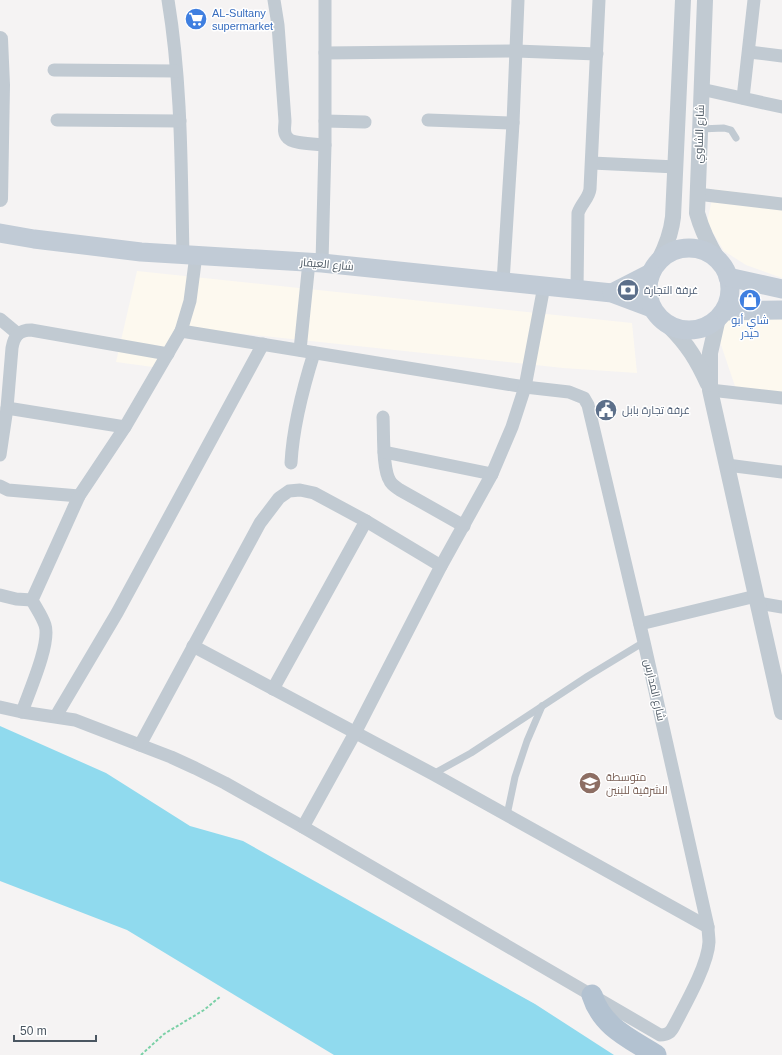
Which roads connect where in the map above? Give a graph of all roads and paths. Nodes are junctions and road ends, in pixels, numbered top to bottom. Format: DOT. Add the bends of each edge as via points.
graph roads {
  1 [pos="168,0"];
  2 [pos="274,0"];
  3 [pos="325,0"];
  4 [pos="518,0"];
  5 [pos="599,0"];
  6 [pos="683,0"];
  7 [pos="705,0"];
  8 [pos="754,0"];
  9 [pos="0,39"];
  10 [pos="516,52"];
  11 [pos="749,52"];
  12 [pos="325,53"];
  13 [pos="597,54"];
  14 [pos="782,56"];
  15 [pos="54,70"];
  16 [pos="176,71"];
  17 [pos="701,89"];
  18 [pos="743,98"];
  19 [pos="782,108"];
  20 [pos="56,120"];
  21 [pos="428,120"];
  22 [pos="180,121"];
  23 [pos="325,121"];
  24 [pos="365,122"];
  25 [pos="513,123"];
  26 [pos="700,129"];
  27 [pos="736,138"];
  28 [pos="325,145"];
  29 [pos="592,163"];
  30 [pos="676,167"];
  31 [pos="697,194"];
  32 [pos="0,200"];
  33 [pos="782,204"];
  34 [pos="0,233"];
  35 [pos="190,255"];
  36 [pos="315,262"];
  37 [pos="655,267"];
  38 [pos="724,270"];
  39 [pos="503,282"];
  40 [pos="544,286"];
  41 [pos="782,289"];
  42 [pos="577,290"];
  43 [pos="612,293"];
  44 [pos="652,308"];
  45 [pos="782,310"];
  46 [pos="721,315"];
  47 [pos="0,319"];
  48 [pos="669,326"];
  49 [pos="180,331"];
  50 [pos="18,334"];
  51 [pos="263,344"];
  52 [pos="300,350"];
  53 [pos="314,353"];
  54 [pos="168,354"];
  55 [pos="524,387"];
  56 [pos="710,390"];
  57 [pos="782,398"];
  58 [pos="7,408"];
  59 [pos="383,418"];
  60 [pos="125,427"];
  61 [pos="384,452"];
  62 [pos="0,454"];
  63 [pos="291,463"];
  64 [pos="727,465"];
  65 [pos="782,472"];
  66 [pos="492,474"];
  67 [pos="0,486"];
  68 [pos="79,496"];
  69 [pos="366,521"];
  70 [pos="464,526"];
  71 [pos="441,566"];
  72 [pos="0,595"];
  73 [pos="32,600"];
  74 [pos="757,600"];
  75 [pos="782,607"];
  76 [pos="640,624"];
  77 [pos="644,642"];
  78 [pos="193,646"];
  79 [pos="778,681"];
  80 [pos="273,689"];
  81 [pos="542,706"];
  82 [pos="0,707"];
  83 [pos="22,712"];
  84 [pos="782,712"];
  85 [pos="56,716"];
  86 [pos="355,732"];
  87 [pos="140,745"];
  88 [pos="433,774"];
  89 [pos="507,815"];
  90 [pos="303,828"];
  91 [pos="708,927"];
  92 [pos="592,995"];
  93 [pos="221,996"];
  94 [pos="141,1055"];
  95 [pos="656,1055"];
  1 -- 16 [label="street"];
  2 -- 28 [label="street" via="278,25 284,132 293,142"];
  3 -- 12 [label="street"];
  4 -- 10 [label="street"];
  5 -- 13 [label="street"];
  6 -- 30 [label="street, شارع الشاوي"];
  7 -- 17 [label="street, شارع الشاوي"];
  8 -- 11 [label="street"];
  9 -- 32 [label="street"];
  10 -- 12 [label="street"];
  10 -- 13 [label="street"];
  10 -- 25 [label="street"];
  11 -- 14 [label="street"];
  11 -- 18 [label="street"];
  12 -- 23 [label="street"];
  13 -- 29 [label="street"];
  15 -- 16 [label="street"];
  16 -- 22 [label="street"];
  17 -- 18 [label="street"];
  17 -- 26 [label="street, شارع الشاوي"];
  18 -- 19 [label="street"];
  20 -- 22 [label="street"];
  21 -- 25 [label="street"];
  22 -- 35 [label="street"];
  23 -- 24 [label="street"];
  23 -- 28 [label="street"];
  25 -- 39 [label="street"];
  26 -- 27 [label="lane" via="724,128 731,130"];
  26 -- 31 [label="street, شارع الشاوي"];
  28 -- 36 [label="street"];
  29 -- 30 [label="street"];
  29 -- 42 [label="street" via="590,193 578,213"];
  30 -- 37 [label="street, شارع الشاوي" via="671,233"];
  31 -- 33 [label="street"];
  31 -- 38 [label="street, شارع الشاوي" via="697,213 702,230"];
  34 -- 35 [label="main road, شارع العيفار" via="34,239"];
  35 -- 36 [label="main road, شارع العيفار"];
  35 -- 49 [label="street" via="190,301"];
  36 -- 39 [label="main road, شارع العيفار"];
  36 -- 52 [label="street"];
  37 -- 38 [label="main road" via="669,253 682,249 696,249 710,254"];
  37 -- 43 [label="main road"];
  37 -- 44 [label="main road" via="648,284"];
  38 -- 41 [label="main road"];
  38 -- 46 [label="main road" via="730,288 729,300"];
  39 -- 40 [label="main road, شارع العيفار"];
  40 -- 42 [label="main road, شارع العيفار"];
  40 -- 55 [label="street"];
  42 -- 43 [label="main road, شارع العيفار"];
  43 -- 44 [label="main road, شارع العيفار"];
  44 -- 48 [label="main road"];
  45 -- 46 [label="main road"];
  46 -- 48 [label="main road" via="708,326 695,330"];
  46 -- 56 [label="street" via="710,353"];
  47 -- 50 [label="street"];
  48 -- 56 [label="street" via="693,353"];
  49 -- 51 [label="street, شارع المدارس"];
  49 -- 54 [label="street"];
  50 -- 54 [label="street" via="24,330 31,330"];
  50 -- 58 [label="street" via="13,340"];
  51 -- 52 [label="street, شارع المدارس"];
  51 -- 85 [label="street" via="117,613"];
  52 -- 53 [label="street, شارع المدارس"];
  53 -- 55 [label="street, شارع المدارس"];
  53 -- 63 [label="street" via="296,421"];
  54 -- 60 [label="street"];
  55 -- 66 [label="street" via="512,427"];
  55 -- 76 [label="street, شارع المدارس" via="569,392 584,398 588,405"];
  56 -- 57 [label="street"];
  56 -- 64 [label="street"];
  58 -- 60 [label="street"];
  58 -- 62 [label="street"];
  59 -- 61 [label="street"];
  60 -- 68 [label="street"];
  61 -- 66 [label="street"];
  61 -- 70 [label="street" via="388,475 393,485"];
  64 -- 65 [label="street"];
  64 -- 74 [label="street"];
  66 -- 70 [label="street"];
  67 -- 68 [label="street" via="8,490"];
  68 -- 73 [label="street"];
  69 -- 71 [label="street"];
  69 -- 78 [label="street" via="314,493 289,491 279,498 260,523"];
  69 -- 80 [label="street"];
  70 -- 71 [label="street"];
  71 -- 86 [label="street"];
  72 -- 73 [label="street"];
  73 -- 83 [label="street" via="45,624 47,635"];
  74 -- 75 [label="street"];
  74 -- 76 [label="street"];
  74 -- 79 [label="street"];
  76 -- 77 [label="street, شارع المدارس"];
  77 -- 81 [label="lane"];
  77 -- 91 [label="street, شارع المدارس"];
  78 -- 80 [label="street"];
  78 -- 87 [label="street"];
  79 -- 84 [label="street"];
  80 -- 86 [label="street"];
  81 -- 88 [label="lane" via="471,753"];
  81 -- 89 [label="lane" via="515,777"];
  82 -- 83 [label="street"];
  83 -- 85 [label="street"];
  85 -- 87 [label="street" via="76,720"];
  86 -- 88 [label="street"];
  86 -- 90 [label="street"];
  87 -- 90 [label="street" via="219,780"];
  88 -- 89 [label="street"];
  89 -- 91 [label="street"];
  90 -- 92 [label="street"];
  91 -- 92 [label="street, شارع المدارس" via="707,954 672,1031 666,1035"];
  92 -- 95 [label="main road" via="595,1005 608,1024"];
  93 -- 94 [label="path" via="204,1010 164,1034"];
}
